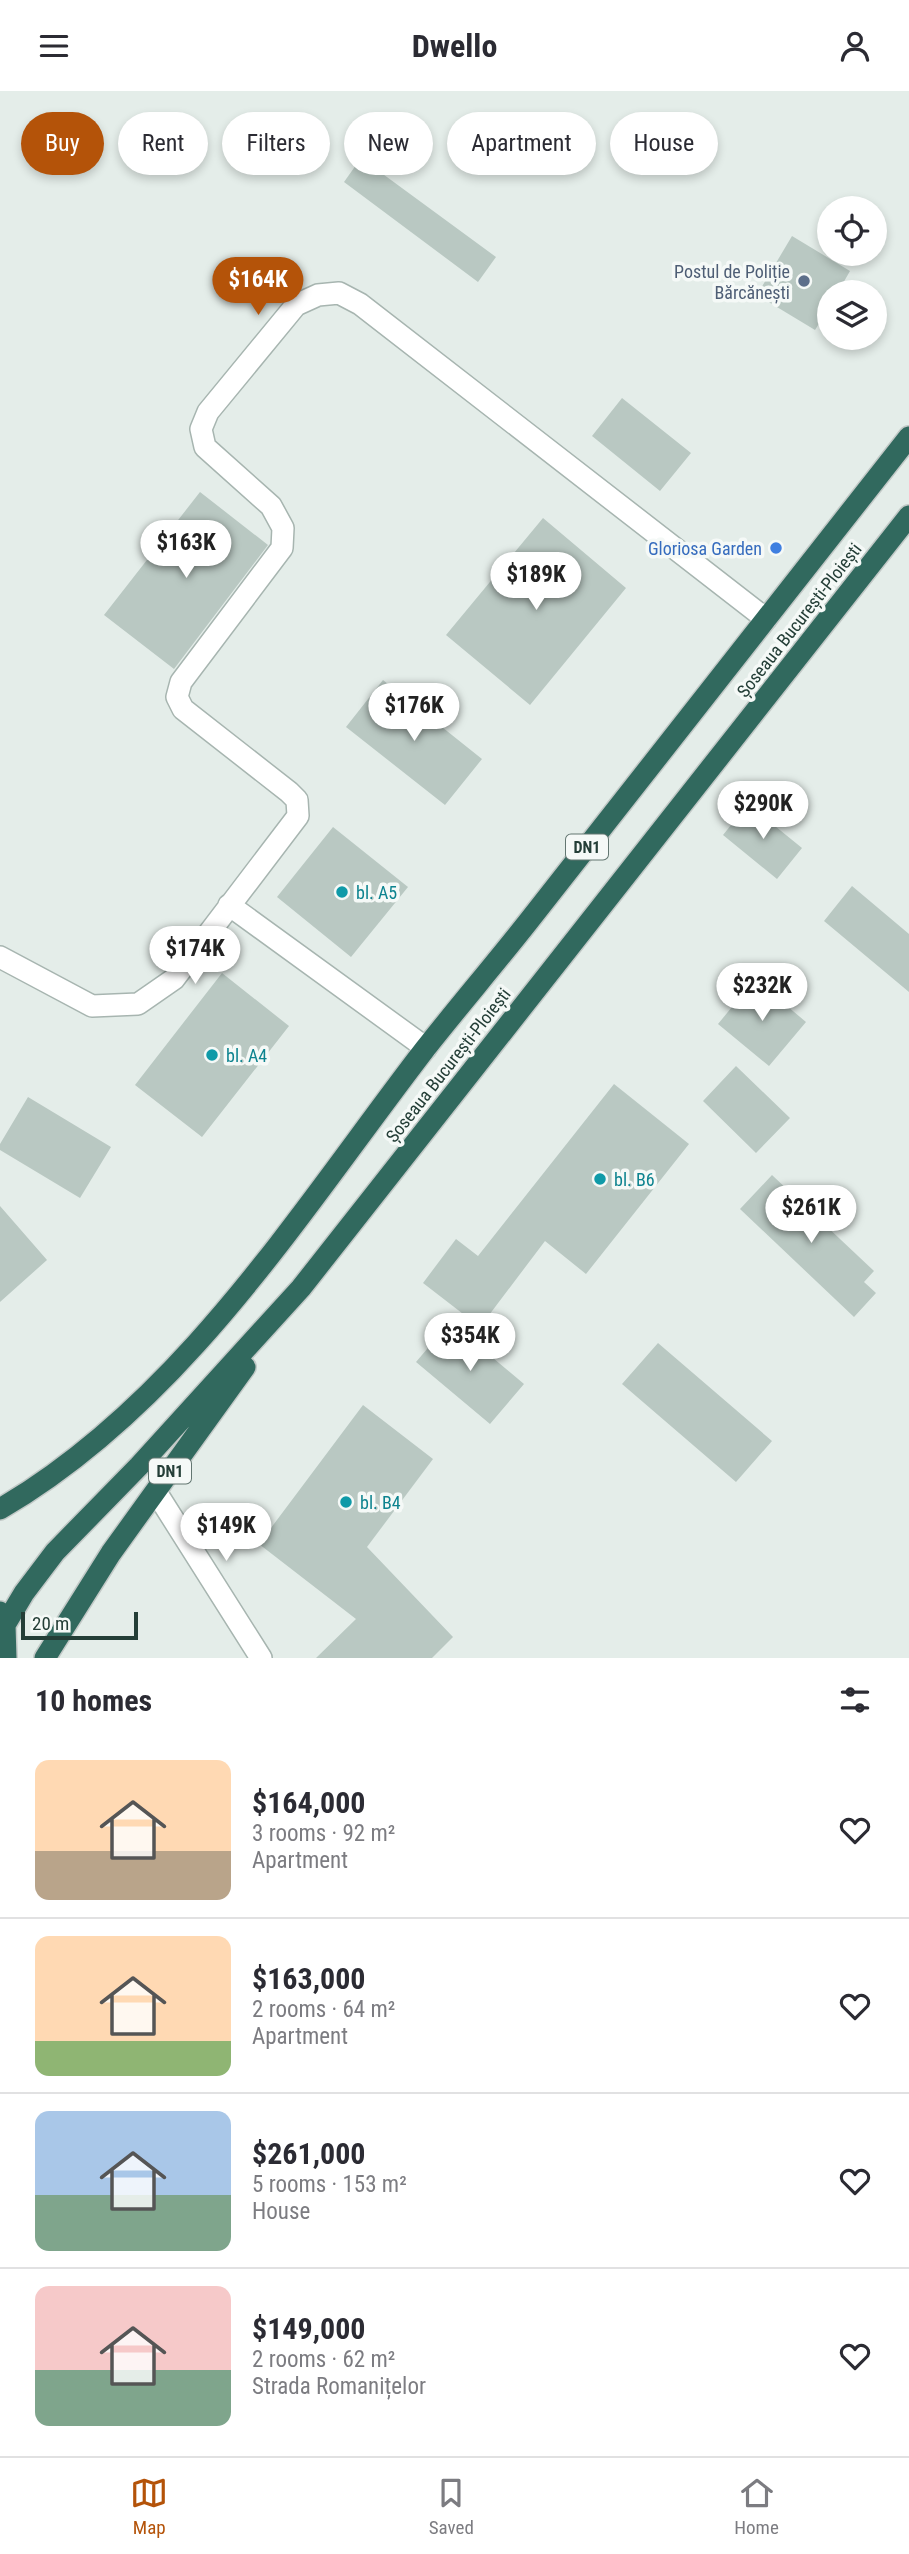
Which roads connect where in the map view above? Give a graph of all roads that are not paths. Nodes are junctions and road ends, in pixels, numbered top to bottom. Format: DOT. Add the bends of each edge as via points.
graph roads {
  1 [pos="909,437"];
  2 [pos="909,516"];
  3 [pos="766,619"];
  4 [pos="229,905"];
  5 [pos="0,957"];
  6 [pos="426,1048"];
  7 [pos="301,1288"];
  8 [pos="156,1492"];
  9 [pos="0,1509"];
  10 [pos="2,1618"];
  11 [pos="6,1658"];
  12 [pos="45,1658"];
  13 [pos="261,1658"];
  1 -- 3 [label="highway, Șoseaua București-Ploiești / DN1"];
  2 -- 7 [label="highway, Șoseaua București-Ploiești / DN1"];
  3 -- 4 [label="street" via="360,304 339,293 318,295 296,305 208,412 201,429 205,447 271,506 283,528 282,548 181,682 177,697 183,709 297,800 298,816"];
  3 -- 6 [label="highway, Șoseaua București-Ploiești / DN1"];
  4 -- 5 [label="street" via="174,979 138,1004 92,1006"];
  4 -- 6 [label="street"];
  6 -- 9 [label="highway, Șoseaua București-Ploiești / DN1" via="266,1258 127,1417 71,1463"];
  7 -- 8 [label="highway, DN1"];
  7 -- 10 [label="highway, Șoseaua București-Ploiești / DN1" via="139,1467 55,1552"];
  8 -- 12 [label="highway, DN1" via="111,1553"];
  8 -- 13 [label="street"];
  10 -- 11 [label="highway, DN1"];
}
